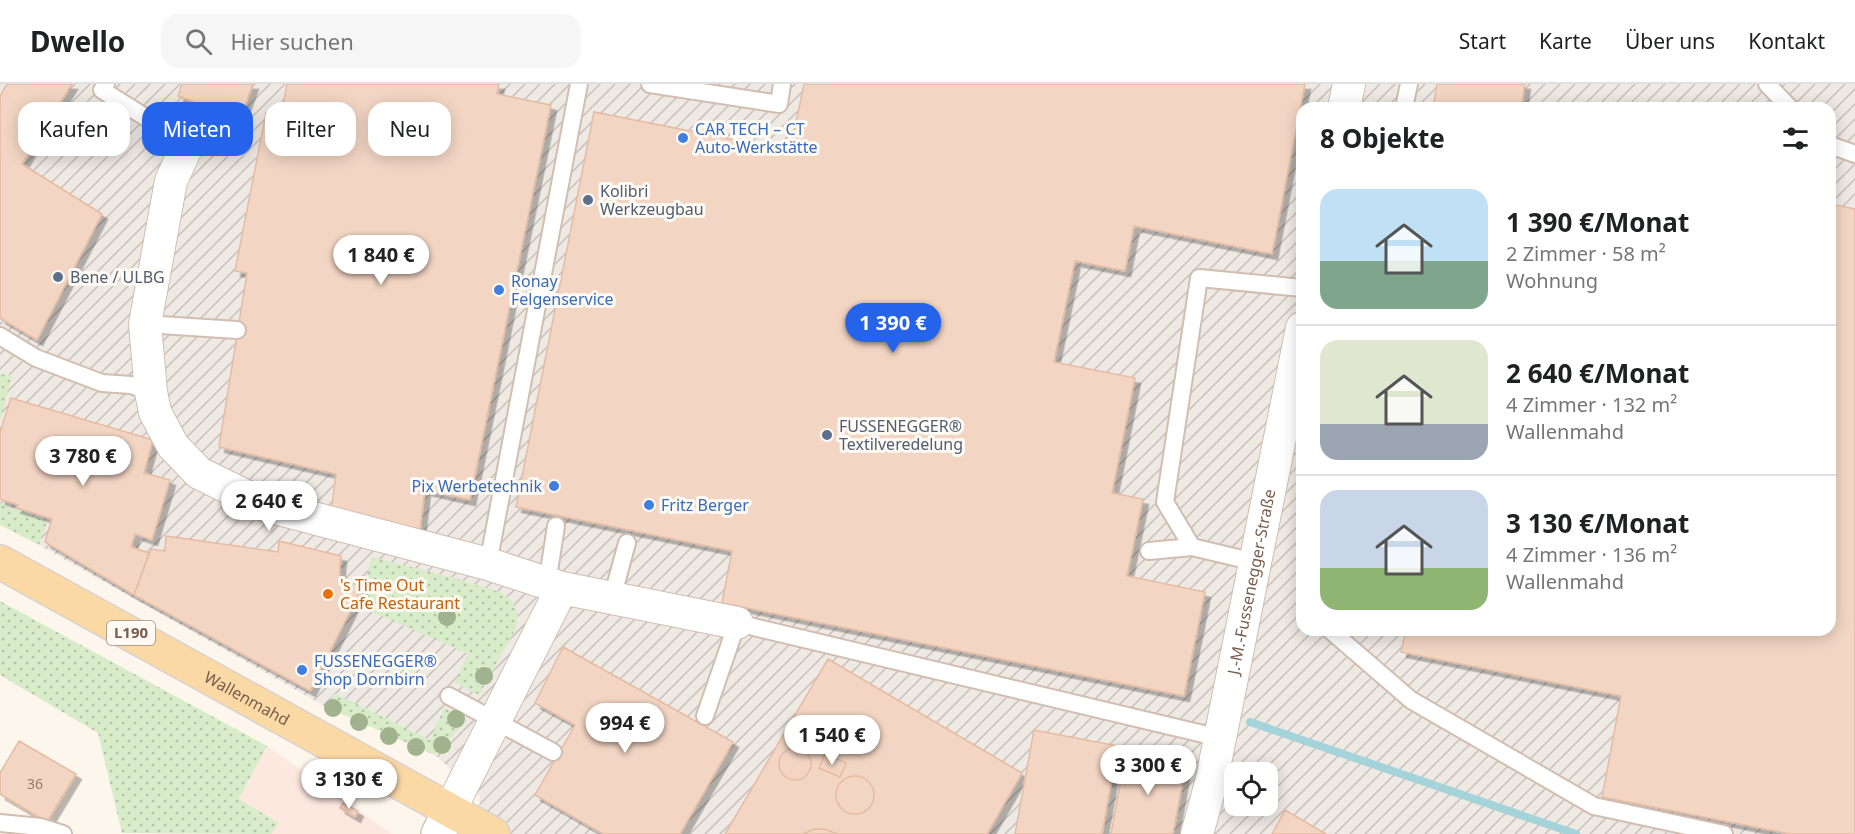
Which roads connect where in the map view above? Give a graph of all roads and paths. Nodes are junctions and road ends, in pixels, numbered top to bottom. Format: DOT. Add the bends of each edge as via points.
graph roads {
  1 [pos="105,84"];
  2 [pos="579,84"];
  3 [pos="651,84"];
  4 [pos="782,84"];
  5 [pos="1348,84"];
  6 [pos="1408,84"];
  7 [pos="1767,84"];
  8 [pos="1345,102"];
  9 [pos="1405,102"];
  10 [pos="1784,102"];
  11 [pos="142,115"];
  12 [pos="1836,148"];
  13 [pos="1855,154"];
  14 [pos="183,156"];
  15 [pos="1296,287"];
  16 [pos="145,324"];
  17 [pos="237,330"];
  18 [pos="0,336"];
  19 [pos="1296,358"];
  20 [pos="151,392"];
  21 [pos="556,526"];
  22 [pos="627,543"];
  23 [pos="1192,547"];
  24 [pos="1149,551"];
  25 [pos="0,562"];
  26 [pos="1255,562"];
  27 [pos="488,564"];
  28 [pos="555,586"];
  29 [pos="612,598"];
  30 [pos="737,623"];
  31 [pos="1337,636"];
  32 [pos="449,696"];
  33 [pos="705,716"];
  34 [pos="495,720"];
  35 [pos="1220,738"];
  36 [pos="553,752"];
  37 [pos="444,822"];
  38 [pos="0,823"];
  39 [pos="63,834"];
  40 [pos="493,834"];
  41 [pos="1197,834"];
  42 [pos="1724,834"];
  1 -- 11 [label="lane" via="102,90"];
  2 -- 27 [label="lane"];
  3 -- 4 [label="lane" via="779,104"];
  5 -- 8 [label="street"];
  6 -- 9 [label="lane"];
  7 -- 10 [label="lane"];
  12 -- 13 [label="lane"];
  14 -- 16 [label="street" via="171,182"];
  15 -- 23 [label="lane" via="1199,278 1165,502"];
  16 -- 17 [label="lane"];
  16 -- 20 [label="street"];
  18 -- 20 [label="lane" via="36,358 102,383 131,385"];
  19 -- 26 [label="street, J.-M.-Fussenegger-Straße"];
  20 -- 27 [label="street" via="155,412 173,446 199,473 264,505"];
  21 -- 28 [label="lane"];
  22 -- 29 [label="lane"];
  23 -- 24 [label="lane"];
  23 -- 26 [label="lane"];
  25 -- 37 [label="main road, Wallenmahd / L190"];
  26 -- 35 [label="street, J.-M.-Fussenegger-Straße"];
  27 -- 28 [label="street"];
  28 -- 29 [label="street"];
  28 -- 34 [label="street"];
  29 -- 30 [label="street"];
  30 -- 33 [label="lane"];
  30 -- 35 [label="lane"];
  31 -- 42 [label="lane" via="1411,700 1594,806"];
  32 -- 34 [label="lane"];
  34 -- 36 [label="lane"];
  34 -- 37 [label="street"];
  35 -- 41 [label="street, J.-M.-Fussenegger-Straße"];
  37 -- 40 [label="main road, Wallenmahd / L190"];
  38 -- 39 [label="lane" via="41,827"];
}
